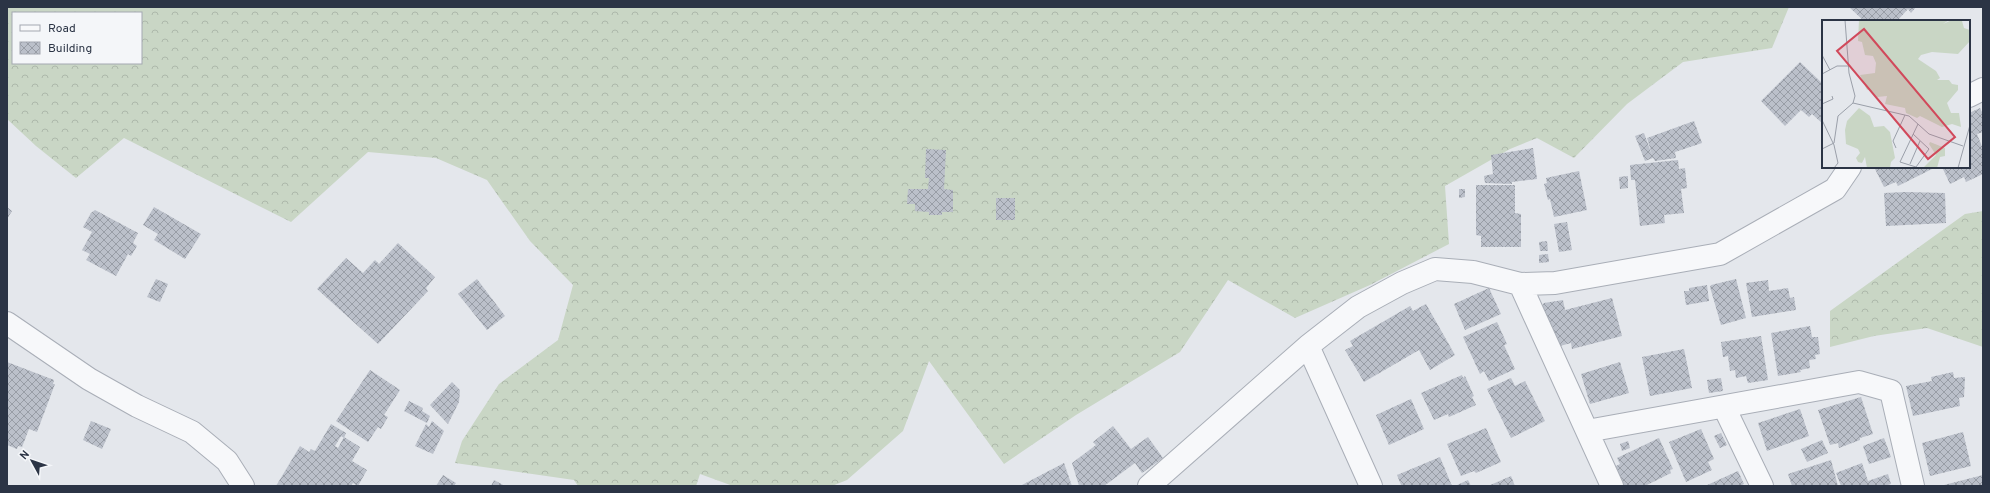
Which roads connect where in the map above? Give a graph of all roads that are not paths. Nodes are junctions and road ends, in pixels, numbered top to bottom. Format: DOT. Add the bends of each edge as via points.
graph roads {
  1 [pos="1983,89"];
  2 [pos="1970,96"];
  3 [pos="1849,168"];
  4 [pos="1520,284"];
  5 [pos="7,322"];
  6 [pos="1308,346"];
  7 [pos="1724,407"];
  8 [pos="1587,431"];
  9 [pos="243,486"];
  10 [pos="1149,486"];
  11 [pos="1371,486"];
  12 [pos="1612,486"];
  13 [pos="1762,486"];
  14 [pos="1913,486"];
  1 -- 2 [label="street"];
  3 -- 4 [label="street" via="1835,189 1720,254 1555,283"];
  4 -- 6 [label="street" via="1473,272 1435,269 1402,283 1358,307"];
  4 -- 8 [label="street"];
  5 -- 9 [label="street" via="89,379 137,406 192,432 227,461"];
  6 -- 10 [label="street"];
  6 -- 11 [label="street"];
  7 -- 8 [label="street"];
  7 -- 13 [label="street"];
  7 -- 14 [label="street" via="1859,382 1891,391"];
  8 -- 12 [label="street"];
}
